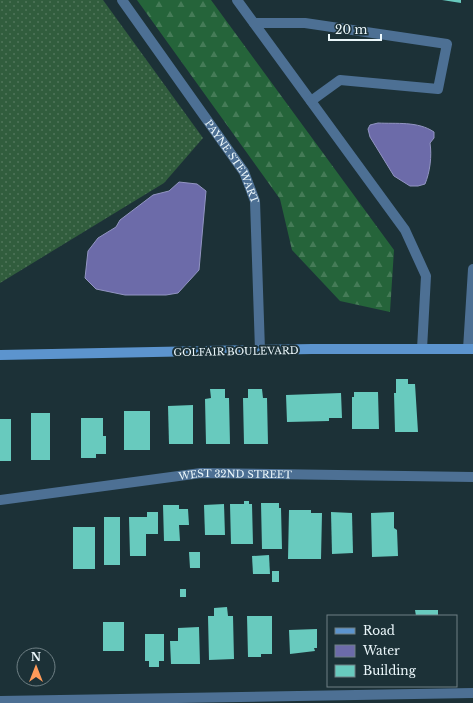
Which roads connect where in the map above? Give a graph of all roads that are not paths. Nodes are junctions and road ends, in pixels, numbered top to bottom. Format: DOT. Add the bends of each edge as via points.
graph roads {
  1 [pos="122,0"];
  2 [pos="237,0"];
  3 [pos="254,23"];
  4 [pos="310,101"];
  5 [pos="473,269"];
  6 [pos="472,316"];
  7 [pos="422,349"];
  8 [pos="470,349"];
  9 [pos="260,350"];
  10 [pos="0,355"];
  11 [pos="473,477"];
  12 [pos="0,500"];
  13 [pos="473,693"];
  14 [pos="0,701"];
  1 -- 9 [label="street, PAYNE STEWART" via="244,172 255,202"];
  2 -- 3 [label="street"];
  3 -- 4 [label="street"];
  3 -- 4 [label="street" via="305,23 447,44 438,89 340,80"];
  4 -- 7 [label="street" via="405,230 426,276"];
  5 -- 6 [label="street" via="470,296"];
  6 -- 8 [label="street"];
  7 -- 8 [label="main road, GOLFAIR BOULEVARD"];
  7 -- 9 [label="main road, GOLFAIR BOULEVARD"];
  9 -- 10 [label="main road, GOLFAIR BOULEVARD"];
  11 -- 12 [label="street, WEST 32ND STREET" via="201,473"];
  13 -- 14 [label="street"];
}
